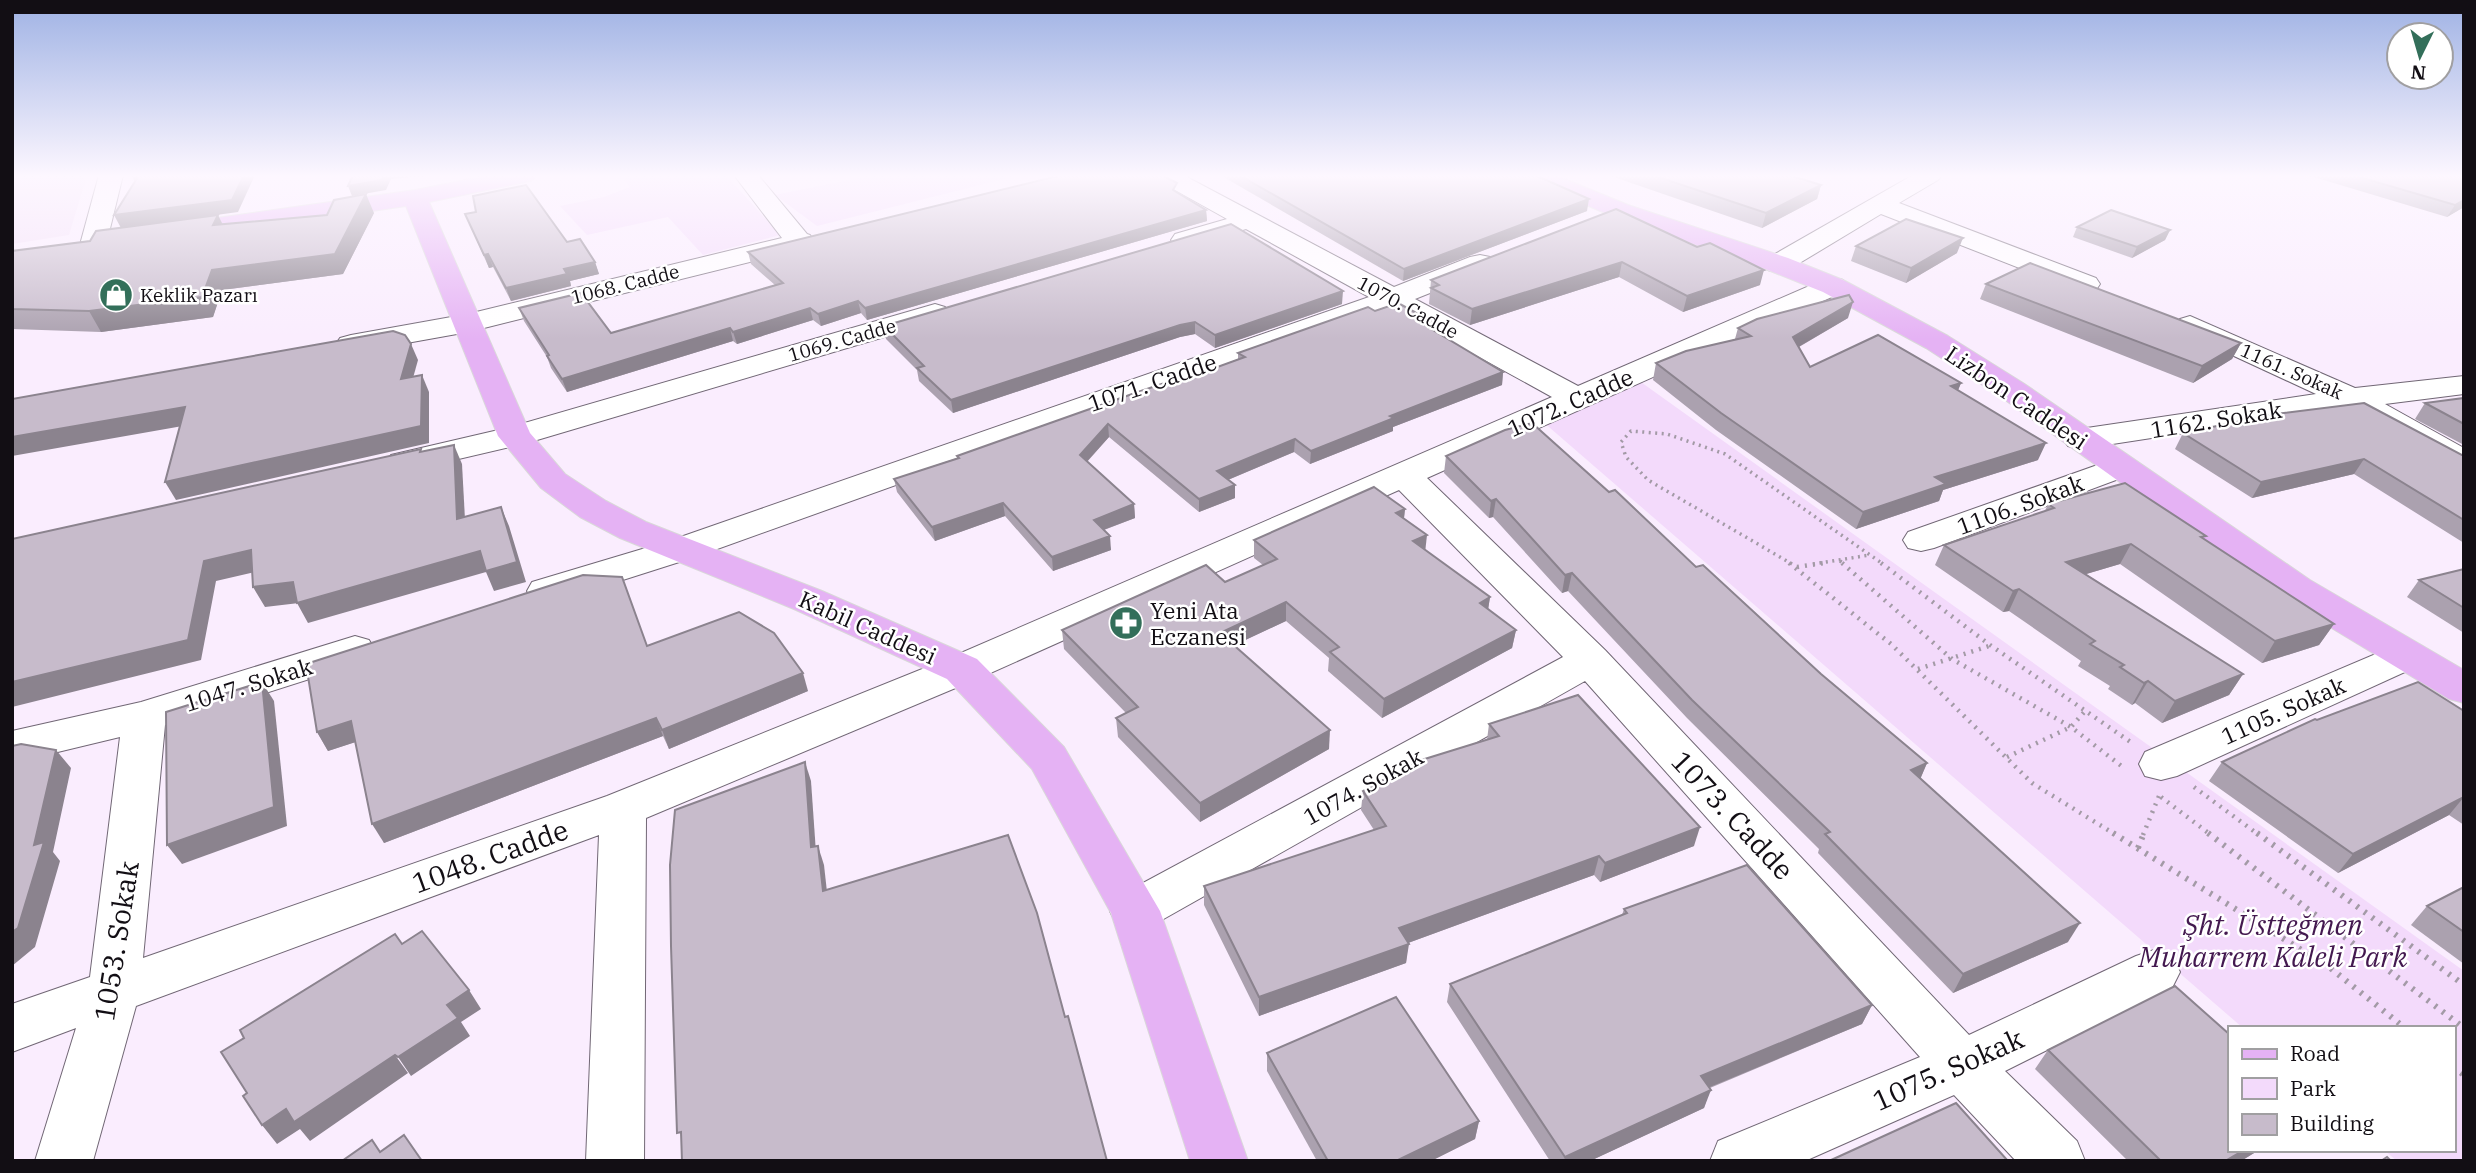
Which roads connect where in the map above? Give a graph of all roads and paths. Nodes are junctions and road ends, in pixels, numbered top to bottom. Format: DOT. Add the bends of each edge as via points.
graph roads {
  1 [pos="97,230"];
  2 [pos="188,230"];
  3 [pos="429,230"];
  4 [pos="790,230"];
  5 [pos="1217,230"];
  6 [pos="1267,230"];
  7 [pos="1679,230"];
  8 [pos="1835,230"];
  9 [pos="1945,230"];
  10 [pos="172,232"];
  11 [pos="825,235"];
  12 [pos="120,238"];
  13 [pos="799,241"];
  14 [pos="94,242"];
  15 [pos="67,245"];
  16 [pos="1156,248"];
  17 [pos="1506,254"];
  18 [pos="1778,264"];
  19 [pos="1833,286"];
  20 [pos="2107,292"];
  21 [pos="1392,298"];
  22 [pos="956,307"];
  23 [pos="2170,317"];
  24 [pos="468,323"];
  25 [pos="321,349"];
  26 [pos="2464,385"];
  27 [pos="1577,398"];
  28 [pos="2351,398"];
  29 [pos="515,436"];
  30 [pos="2080,439"];
  31 [pos="2464,462"];
  32 [pos="2120,467"];
  33 [pos="365,470"];
  34 [pos="1404,475"];
  35 [pos="1921,540"];
  36 [pos="682,549"];
  37 [pos="1871,555"];
  38 [pos="1840,561"];
  39 [pos="1797,567"];
  40 [pos="512,602"];
  41 [pos="394,638"];
  42 [pos="1990,645"];
  43 [pos="2404,656"];
  44 [pos="1952,659"];
  45 [pos="1590,660"];
  46 [pos="962,669"];
  47 [pos="1918,670"];
  48 [pos="2464,689"];
  49 [pos="2086,710"];
  50 [pos="144,716"];
  51 [pos="2071,727"];
  52 [pos="12,747"];
  53 [pos="2006,758"];
  54 [pos="2149,779"];
  55 [pos="624,808"];
  56 [pos="2138,848"];
  57 [pos="1135,911"];
  58 [pos="2154,972"];
  59 [pos="2464,985"];
  60 [pos="114,992"];
  61 [pos="2403,1026"];
  62 [pos="12,1028"];
  63 [pos="2464,1028"];
  64 [pos="1962,1065"];
  65 [pos="64,1161"];
  66 [pos="615,1161"];
  67 [pos="1219,1161"];
  68 [pos="1739,1161"];
  69 [pos="2056,1161"];
  1 -- 14 [label="street"];
  2 -- 10 [label="main road"];
  3 -- 24 [label="main road, Kabil Caddesi"];
  4 -- 13 [label="street"];
  5 -- 16 [label="street"];
  6 -- 21 [label="street, 1070. Cadde"];
  7 -- 18 [label="main road, Lizbon Caddesi"];
  8 -- 18 [label="street"];
  9 -- 20 [label="street"];
  11 -- 13 [label="street, 1068. Cadde"];
  12 -- 14 [label="main road"];
  13 -- 24 [label="street, 1068. Cadde"];
  14 -- 15 [label="main road"];
  17 -- 21 [label="street, 1071. Cadde"];
  18 -- 19 [label="main road, Lizbon Caddesi"];
  19 -- 27 [label="street, 1072. Cadde"];
  19 -- 30 [label="main road, Lizbon Caddesi" via="1937,342"];
  21 -- 27 [label="street, 1070. Cadde"];
  21 -- 36 [label="street, 1071. Cadde"];
  22 -- 29 [label="street, 1069. Cadde"];
  23 -- 28 [label="street, 1161. Sokak"];
  24 -- 25 [label="street, 1068. Cadde"];
  24 -- 29 [label="main road, Kabil Caddesi"];
  26 -- 28 [label="street, 1162. Sokak"];
  27 -- 34 [label="street, 1072. Cadde"];
  28 -- 30 [label="street, 1162. Sokak"];
  28 -- 31 [label="street, 1161. Sokak"];
  29 -- 33 [label="street, 1069. Cadde"];
  29 -- 36 [label="main road, Kabil Caddesi" via="553,481 593,509"];
  30 -- 32 [label="main road, Lizbon Caddesi"];
  32 -- 35 [label="street, 1106. Sokak"];
  32 -- 43 [label="main road, Lizbon Caddesi" via="2296,589"];
  34 -- 45 [label="street, 1073. Cadde"];
  34 -- 46 [label="street, 1072. Cadde"];
  36 -- 40 [label="street"];
  36 -- 46 [label="main road, Kabil Caddesi"];
  37 -- 38 [label="path"];
  37 -- 39 [label="path" via="1725,454 1646,429 1631,431 1621,442 1626,457 1648,480"];
  37 -- 42 [label="path"];
  38 -- 39 [label="path"];
  38 -- 44 [label="path"];
  39 -- 47 [label="path"];
  41 -- 50 [label="street, 1047. Sokak"];
  42 -- 44 [label="path"];
  42 -- 49 [label="path"];
  43 -- 48 [label="main road, Lizbon Caddesi"];
  43 -- 54 [label="street, 1105. Sokak"];
  44 -- 47 [label="path"];
  44 -- 51 [label="path"];
  45 -- 57 [label="street, 1074. Sokak"];
  45 -- 64 [label="street, 1073. Cadde"];
  46 -- 55 [label="street, 1048. Cadde"];
  46 -- 57 [label="main road, Kabil Caddesi" via="1048,758"];
  47 -- 53 [label="path"];
  49 -- 51 [label="path"];
  49 -- 54 [label="path"];
  50 -- 52 [label="street, 1047. Sokak"];
  50 -- 60 [label="street, 1053. Sokak"];
  51 -- 53 [label="path"];
  51 -- 54 [label="path"];
  53 -- 56 [label="path" via="2032,783"];
  54 -- 56 [label="path"];
  54 -- 59 [label="path"];
  54 -- 63 [label="path"];
  55 -- 60 [label="street, 1048. Cadde"];
  55 -- 66 [label="street"];
  56 -- 61 [label="path" via="2329,967"];
  57 -- 67 [label="main road, Kabil Caddesi"];
  58 -- 64 [label="street, 1075. Sokak"];
  60 -- 62 [label="street, 1048. Cadde"];
  60 -- 65 [label="street, 1053. Sokak"];
  64 -- 68 [label="street, 1075. Sokak"];
  64 -- 69 [label="street, 1073. Cadde"];
}
